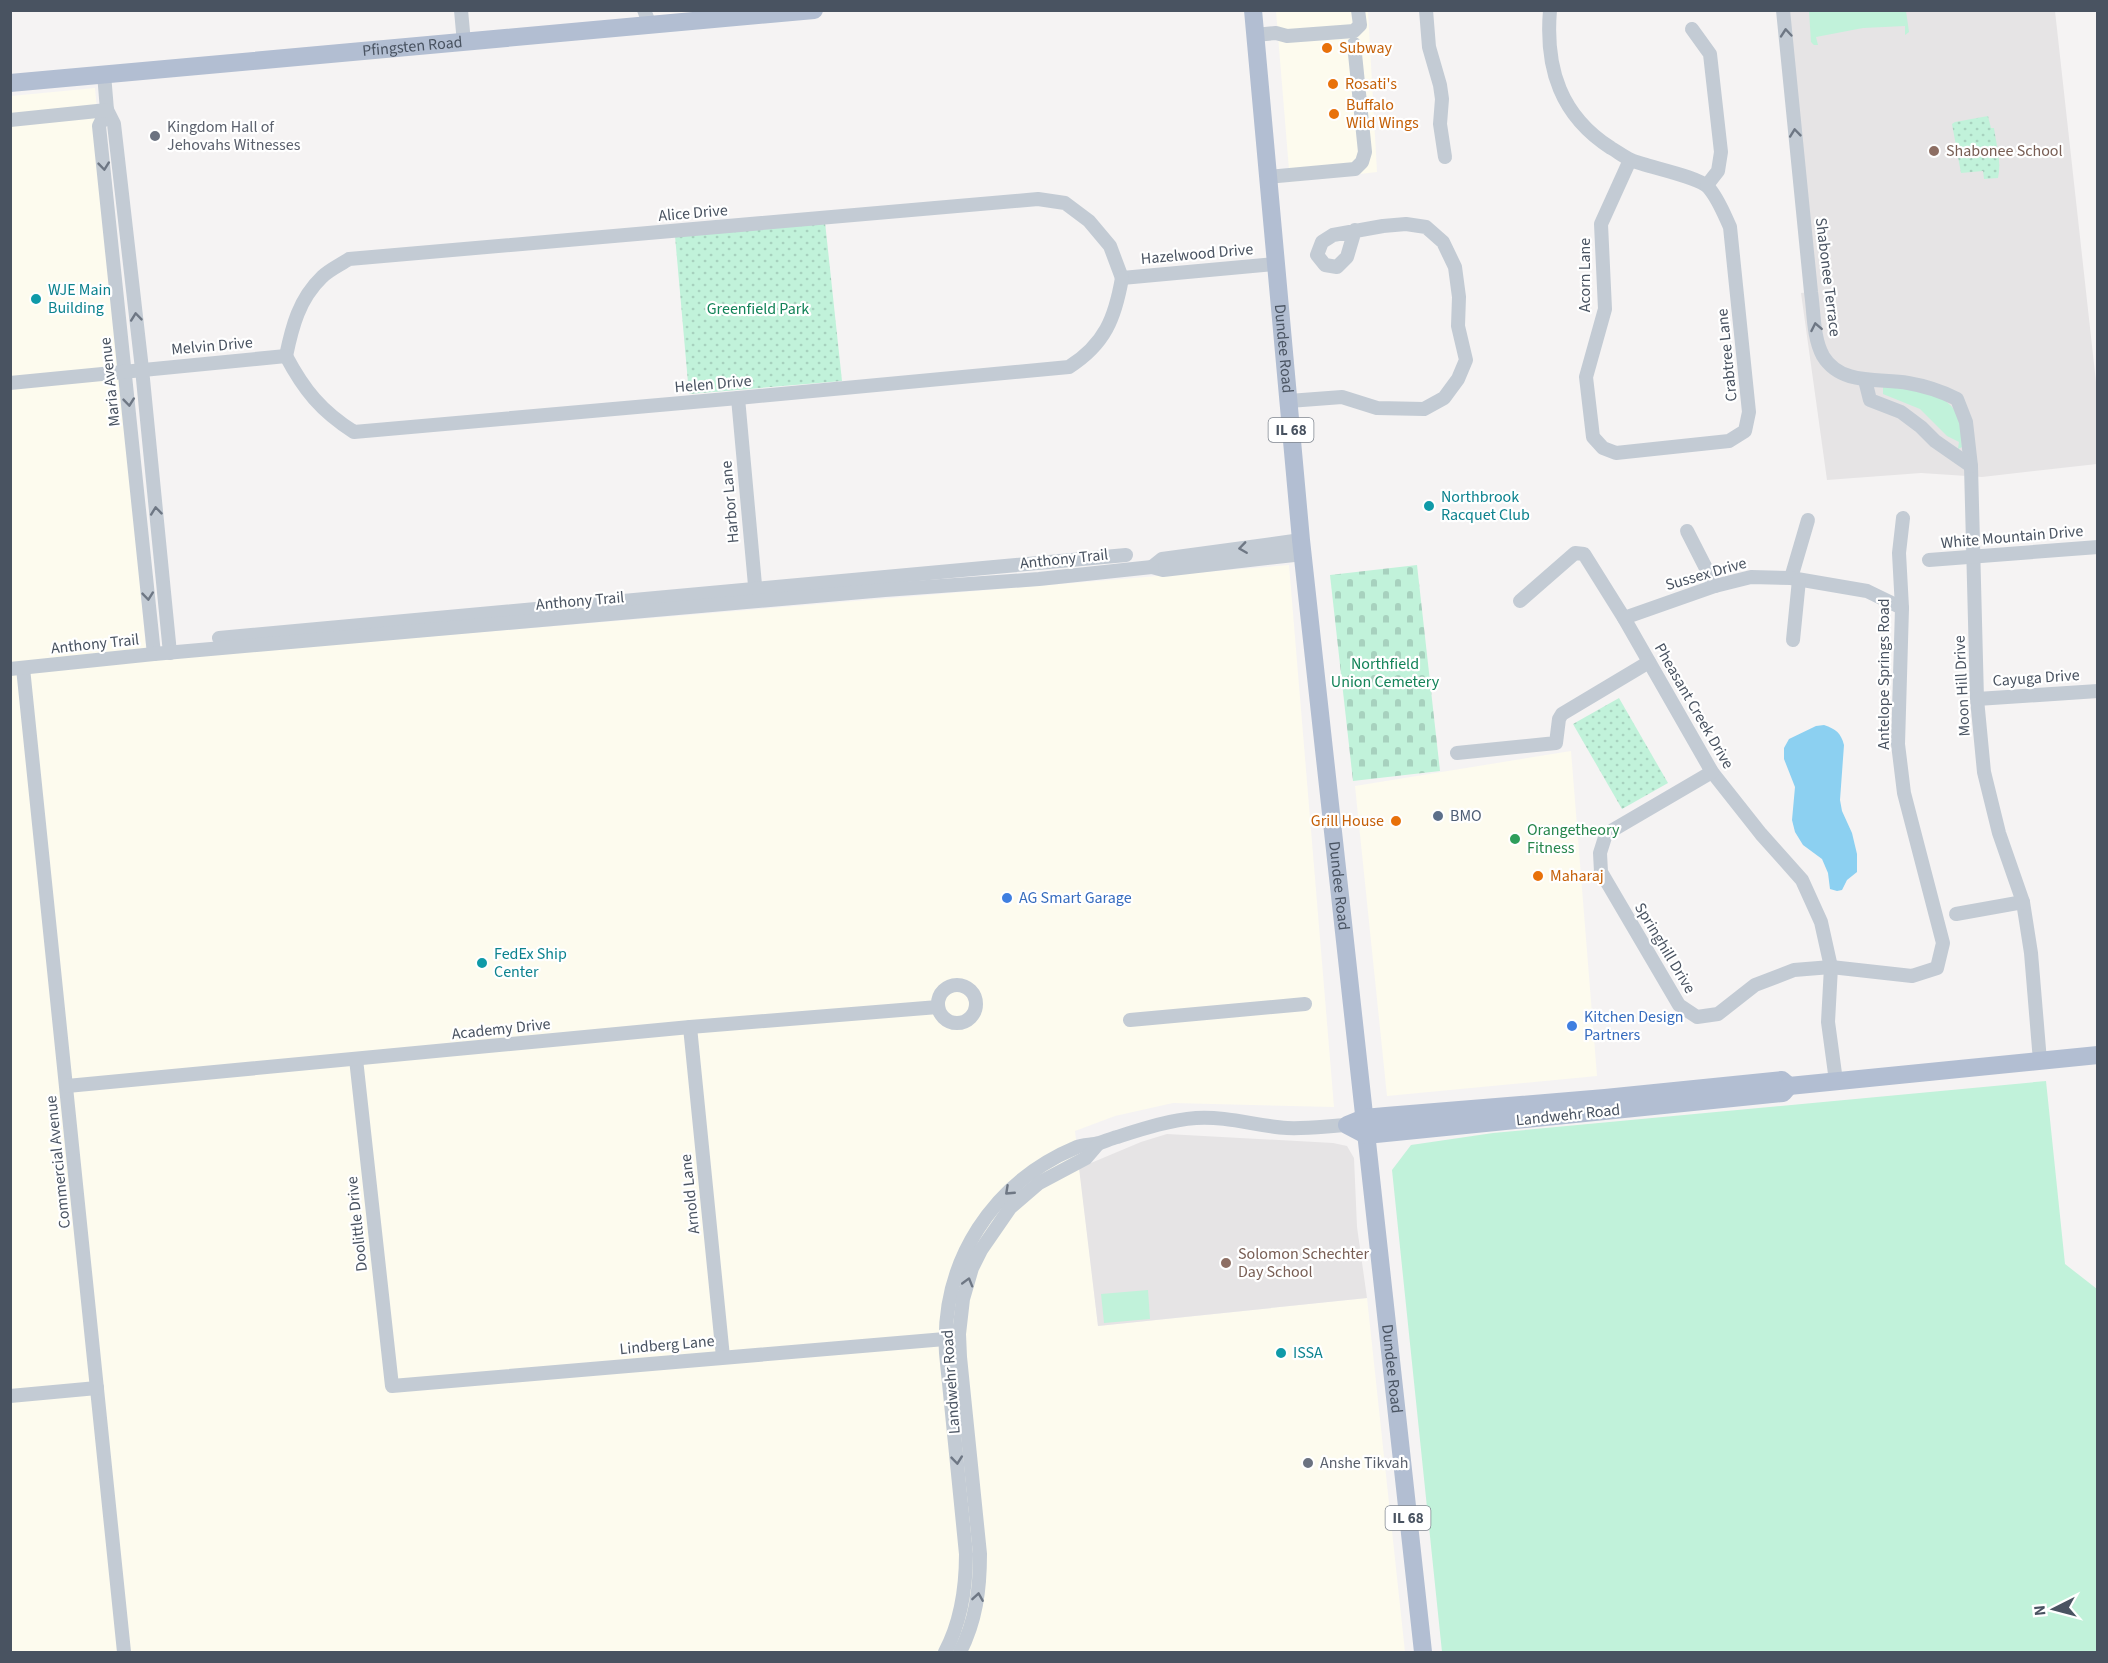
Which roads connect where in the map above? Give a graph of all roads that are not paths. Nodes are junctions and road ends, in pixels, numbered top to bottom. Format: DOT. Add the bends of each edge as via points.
graph roads {
  1 [pos="461,10"];
  2 [pos="814,10"];
  3 [pos="1253,10"];
  4 [pos="1358,10"];
  5 [pos="1426,10"];
  6 [pos="1550,10"];
  7 [pos="1784,10"];
  8 [pos="649,15"];
  9 [pos="1692,29"];
  10 [pos="1255,35"];
  11 [pos="464,43"];
  12 [pos="1354,44"];
  13 [pos="104,74"];
  14 [pos="10,83"];
  15 [pos="108,110"];
  16 [pos="10,120"];
  17 [pos="1445,157"];
  18 [pos="1630,160"];
  19 [pos="1268,177"];
  20 [pos="1707,185"];
  21 [pos="1355,230"];
  22 [pos="1275,264"];
  23 [pos="1122,278"];
  24 [pos="285,356"];
  25 [pos="142,369"];
  26 [pos="126,370"];
  27 [pos="1865,380"];
  28 [pos="10,382"];
  29 [pos="738,398"];
  30 [pos="1289,401"];
  31 [pos="1616,453"];
  32 [pos="1971,466"];
  33 [pos="1903,518"];
  34 [pos="1808,520"];
  35 [pos="1687,531"];
  36 [pos="1302,547"];
  37 [pos="2097,547"];
  38 [pos="1126,555"];
  39 [pos="1973,558"];
  40 [pos="1929,560"];
  41 [pos="1038,563"];
  42 [pos="1039,579"];
  43 [pos="1795,579"];
  44 [pos="1715,585"];
  45 [pos="755,595"];
  46 [pos="1520,601"];
  47 [pos="1902,608"];
  48 [pos="1624,618"];
  49 [pos="219,638"];
  50 [pos="1793,640"];
  51 [pos="170,653"];
  52 [pos="154,654"];
  53 [pos="1649,662"];
  54 [pos="17,668"];
  55 [pos="2097,691"];
  56 [pos="1977,699"];
  57 [pos="1456,753"];
  58 [pos="1712,772"];
  59 [pos="2024,902"];
  60 [pos="1956,914"];
  61 [pos="1831,967"];
  62 [pos="1937,968"];
  63 [pos="1305,1004"];
  64 [pos="938,1007"];
  65 [pos="1130,1020"];
  66 [pos="690,1027"];
  67 [pos="2097,1055"];
  68 [pos="356,1059"];
  69 [pos="2040,1061"];
  70 [pos="1836,1081"];
  71 [pos="67,1086"];
  72 [pos="1359,1126"];
  73 [pos="1098,1144"];
  74 [pos="945,1339"];
  75 [pos="723,1357"];
  76 [pos="392,1386"];
  77 [pos="97,1388"];
  78 [pos="10,1396"];
  79 [pos="124,1653"];
  80 [pos="945,1653"];
  81 [pos="960,1653"];
  82 [pos="1423,1653"];
  1 -- 11 [label="street"];
  2 -- 8 [label="main road, Pfingsten Road"];
  3 -- 10 [label="main road, Dundee Road / IL 68"];
  4 -- 10 [label="street" via="1360,25 1354,31"];
  5 -- 17 [label="street" via="1429,47 1442,99 1440,124"];
  6 -- 18 [label="street" via="1549,54 1565,102 1600,141"];
  27 -- 7 [label="street, Shabonee Terrace, one-way" via="1853,378 1832,365 1818,340"];
  8 -- 11 [label="main road, Pfingsten Road"];
  9 -- 20 [label="street" via="1710,54 1721,152 1718,171"];
  10 -- 19 [label="main road, Dundee Road / IL 68"];
  11 -- 13 [label="main road, Pfingsten Road"];
  12 -- 19 [label="street" via="1365,152 1362,162 1355,169"];
  13 -- 14 [label="main road, Pfingsten Road"];
  13 -- 15 [label="street, Maria Avenue"];
  15 -- 16 [label="street"];
  25 -- 15 [label="street, Maria Avenue, one-way" via="114,124"];
  15 -- 26 [label="street, Maria Avenue, one-way" via="99,126"];
  18 -- 20 [label="street"];
  18 -- 31 [label="street, Acorn Lane" via="1601,224 1605,309 1586,377 1593,437 1603,448"];
  19 -- 22 [label="main road, Dundee Road / IL 68"];
  20 -- 31 [label="street, Crabtree Lane" via="1730,227 1749,412 1745,431 1729,441"];
  21 -- 30 [label="street" via="1426,227 1443,242 1455,267 1458,326 1466,360 1444,398 1424,409 1377,408 1342,397"];
  22 -- 23 [label="street, Hazelwood Drive"];
  22 -- 30 [label="main road, Dundee Road / IL 68"];
  23 -- 24 [label="street, Alice Drive" via="1110,246 1089,221 1065,203 1038,199 349,259 323,276 304,298"];
  23 -- 29 [label="street, Helen Drive" via="1117,309 1101,337 1086,356 1069,367"];
  24 -- 25 [label="street, Melvin Drive"];
  24 -- 29 [label="street, Helen Drive" via="316,402 354,432"];
  25 -- 26 [label="street, Melvin Drive"];
  51 -- 25 [label="street, Maria Avenue, one-way"];
  26 -- 28 [label="street, Melvin Drive"];
  26 -- 52 [label="street, Maria Avenue, one-way"];
  27 -- 32 [label="street" via="1870,400 1901,412"];
  27 -- 32 [label="street, Moon Hill Drive" via="1906,382 1934,388 1957,399 1966,422"];
  29 -- 45 [label="street, Harbor Lane"];
  30 -- 36 [label="main road, Dundee Road / IL 68"];
  32 -- 39 [label="street, Moon Hill Drive"];
  33 -- 47 [label="street, Antelope Springs Road" via="1899,553"];
  34 -- 43 [label="street"];
  35 -- 44 [label="street"];
  36 -- 42 [label="street, Anthony Trail" via="1163,570 1152,567"];
  36 -- 72 [label="main road, Dundee Road / IL 68"];
  37 -- 39 [label="street, White Mountain Drive"];
  38 -- 41 [label="street, Anthony Trail"];
  39 -- 40 [label="street, White Mountain Drive"];
  39 -- 56 [label="street, Moon Hill Drive"];
  41 -- 42 [label="street"];
  41 -- 45 [label="street, Anthony Trail"];
  42 -- 45 [label="street, Anthony Trail"];
  43 -- 44 [label="street, Sussex Drive" via="1751,577"];
  43 -- 47 [label="street, Sussex Drive" via="1867,591"];
  43 -- 50 [label="street"];
  44 -- 48 [label="street, Sussex Drive"];
  45 -- 49 [label="street, Anthony Trail"];
  45 -- 51 [label="street, Anthony Trail"];
  46 -- 48 [label="street, Pheasant Creek Drive" via="1575,553 1584,554"];
  47 -- 62 [label="street, Antelope Springs Road" via="1898,744 1904,792 1942,943"];
  48 -- 53 [label="street, Pheasant Creek Drive"];
  51 -- 52 [label="street, Anthony Trail"];
  52 -- 54 [label="street, Anthony Trail"];
  53 -- 57 [label="street" via="1562,714 1556,743"];
  53 -- 58 [label="street, Pheasant Creek Drive"];
  54 -- 71 [label="street, Commercial Avenue"];
  55 -- 56 [label="street, Cayuga Drive"];
  56 -- 59 [label="street, Moon Hill Drive" via="1984,772 1999,833"];
  58 -- 61 [label="street, Pheasant Creek Drive" via="1802,880 1821,922"];
  58 -- 61 [label="street, Springhill Drive" via="1606,834 1600,853 1601,872 1679,1005 1697,1017 1718,1014 1755,985 1794,970"];
  59 -- 60 [label="street"];
  59 -- 69 [label="street, Moon Hill Drive"];
  61 -- 62 [label="street, Springhill Drive" via="1912,976"];
  61 -- 70 [label="street, Pheasant Creek Drive" via="1828,1022"];
  63 -- 65 [label="street"];
  64 -- 66 [label="street, Academy Drive"];
  66 -- 68 [label="street, Academy Drive"];
  66 -- 75 [label="street, Arnold Lane"];
  67 -- 69 [label="main road, Landwehr Road"];
  68 -- 71 [label="street, Academy Drive"];
  68 -- 76 [label="street, Doolittle Drive"];
  69 -- 70 [label="main road, Landwehr Road"];
  70 -- 72 [label="main road, Landwehr Road" via="1789,1086 1783,1093"];
  71 -- 77 [label="street, Commercial Avenue"];
  72 -- 73 [label="street, Landwehr Road" via="1288,1128 1197,1118 1154,1126"];
  72 -- 82 [label="main road, Dundee Road / IL 68"];
  73 -- 74 [label="street, Landwehr Road, one-way" via="1079,1146 1038,1168 989,1211 956,1273"];
  81 -- 73 [label="street, Landwehr Road, one-way" via="973,1619 980,1580 959,1339 963,1299 981,1250 1010,1208 1039,1183 1086,1158"];
  74 -- 75 [label="street, Lindberg Lane"];
  74 -- 80 [label="street, Landwehr Road, one-way" via="966,1554 963,1604"];
  75 -- 76 [label="street, Lindberg Lane"];
  77 -- 78 [label="street"];
  77 -- 79 [label="street, Commercial Avenue"];
}
